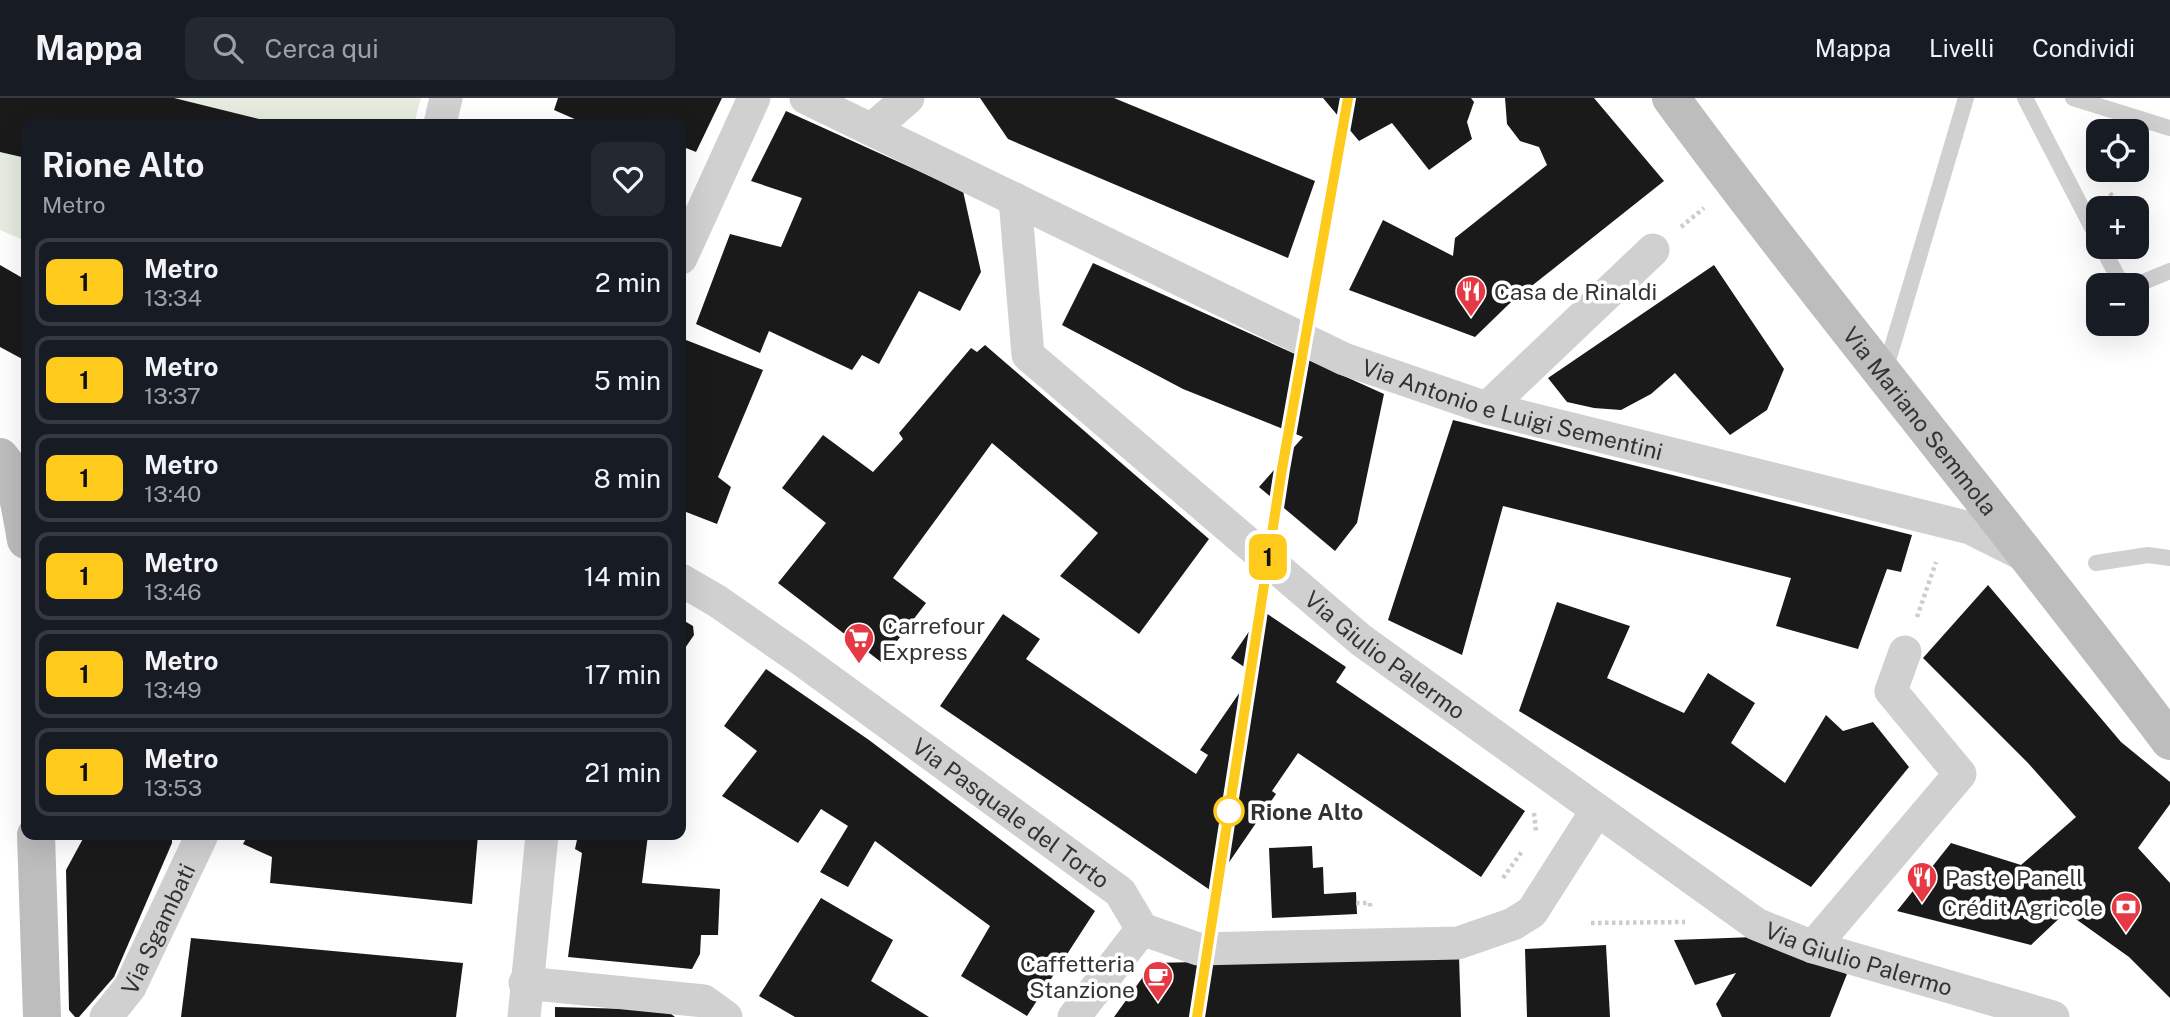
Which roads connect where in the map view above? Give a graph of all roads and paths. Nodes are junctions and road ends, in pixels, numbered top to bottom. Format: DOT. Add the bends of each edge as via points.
graph roads {
  1 [pos="446,98"];
  2 [pos="754,98"];
  3 [pos="806,98"];
  4 [pos="908,98"];
  5 [pos="1671,98"];
  6 [pos="1966,98"];
  7 [pos="2025,98"];
  8 [pos="2073,98"];
  9 [pos="441,119"];
  10 [pos="2170,128"];
  11 [pos="872,129"];
  12 [pos="1735,184"];
  13 [pos="1016,199"];
  14 [pos="2086,216"];
  15 [pos="686,247"];
  16 [pos="1653,250"];
  17 [pos="2170,271"];
  18 [pos="2149,280"];
  19 [pos="1884,373"];
  20 [pos="1487,408"];
  21 [pos="0,457"];
  22 [pos="21,515"];
  23 [pos="2170,558"];
  24 [pos="2032,559"];
  25 [pos="1936,562"];
  26 [pos="2095,563"];
  27 [pos="686,583"];
  28 [pos="1905,652"];
  29 [pos="2170,741"];
  30 [pos="1533,808"];
  31 [pos="1597,810"];
  32 [pos="1531,838"];
  33 [pos="37,840"];
  34 [pos="200,840"];
  35 [pos="541,840"];
  36 [pos="1524,848"];
  37 [pos="1503,878"];
  38 [pos="1694,922"];
  39 [pos="1591,923"];
  40 [pos="1142,929"];
  41 [pos="1813,947"];
  42 [pos="525,983"];
  43 [pos="42,1017"];
  44 [pos="106,1017"];
  45 [pos="524,1017"];
  46 [pos="726,1017"];
  47 [pos="1074,1017"];
  48 [pos="2053,1017"];
  1 -- 9 [label="street"];
  2 -- 15 [label="street"];
  3 -- 11 [label="street"];
  4 -- 11 [label="street"];
  5 -- 12 [label="main road, Via Mariano Semmola"];
  6 -- 19 [label="lane"];
  7 -- 14 [label="lane"];
  8 -- 10 [label="lane"];
  11 -- 13 [label="street"];
  12 -- 16 [label="path"];
  12 -- 19 [label="main road, Via Mariano Semmola"];
  13 -- 20 [label="street, Via Antonio e Luigi Sementini" via="1344,359"];
  13 -- 31 [label="street, Via Giulio Palermo" via="1028,355 1361,640"];
  16 -- 20 [label="street"];
  17 -- 18 [label="lane"];
  19 -- 24 [label="main road, Via Mariano Semmola"];
  20 -- 24 [label="street, Via Antonio e Luigi Sementini" via="1970,528"];
  21 -- 22 [label="main road"];
  23 -- 26 [label="lane" via="2148,555"];
  24 -- 29 [label="main road, Via Mariano Semmola"];
  25 -- 28 [label="path"];
  27 -- 40 [label="street, Via Pasquale del Torto" via="799,658 1121,892"];
  28 -- 41 [label="street" via="1891,691 1960,774"];
  30 -- 32 [label="path" via="1537,829"];
  31 -- 40 [label="street" via="1532,912 1513,924 1458,943 1198,949"];
  31 -- 41 [label="street, Via Giulio Palermo" via="1756,924"];
  33 -- 43 [label="main road"];
  34 -- 44 [label="street, Via Sgambati" via="130,987"];
  35 -- 42 [label="street"];
  36 -- 37 [label="path"];
  38 -- 39 [label="path"];
  40 -- 47 [label="street"];
  41 -- 48 [label="street, Via Giulio Palermo"];
  42 -- 45 [label="street"];
  42 -- 46 [label="street" via="704,1001"];
}
